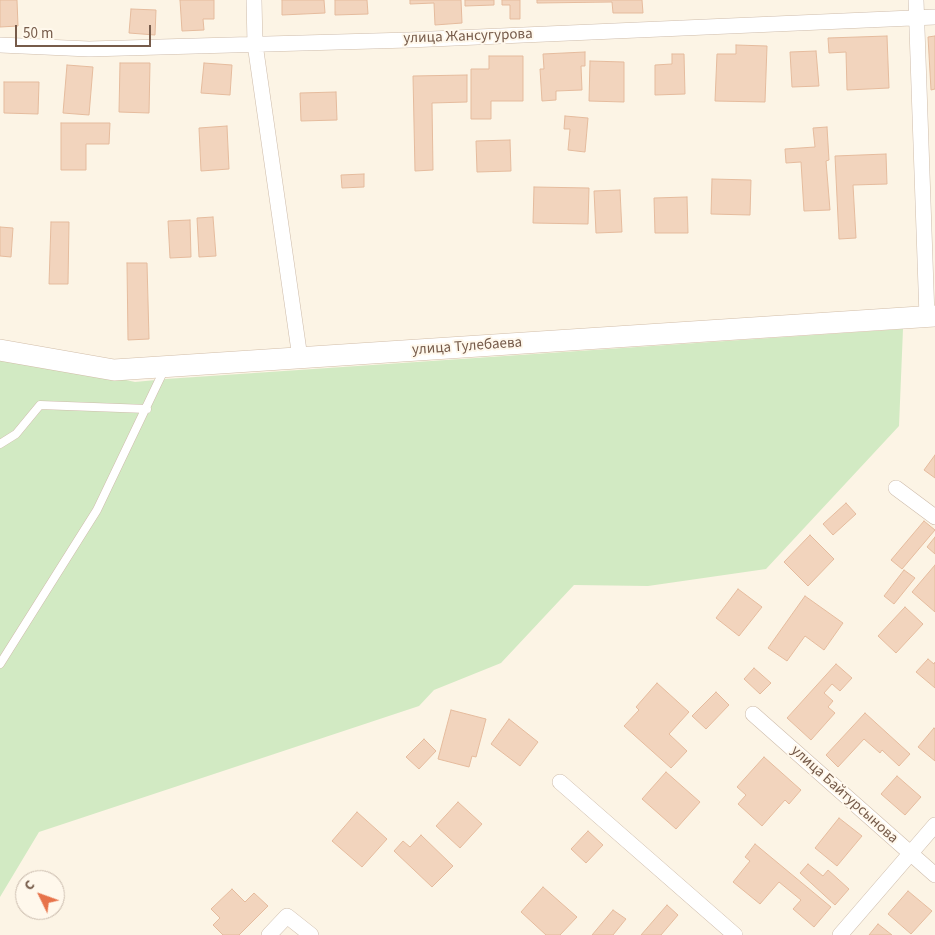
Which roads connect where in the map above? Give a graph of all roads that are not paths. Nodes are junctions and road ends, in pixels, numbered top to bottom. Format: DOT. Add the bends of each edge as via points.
graph roads {
  1 [pos="254,0"];
  2 [pos="916,0"];
  3 [pos="935,17"];
  4 [pos="917,18"];
  5 [pos="255,44"];
  6 [pos="0,45"];
  7 [pos="931,317"];
  8 [pos="0,350"];
  9 [pos="300,358"];
  10 [pos="166,366"];
  11 [pos="147,409"];
  12 [pos="0,444"];
  13 [pos="896,488"];
  14 [pos="935,517"];
  15 [pos="0,664"];
  16 [pos="753,714"];
  17 [pos="560,782"];
  18 [pos="935,825"];
  19 [pos="910,853"];
  20 [pos="935,875"];
  21 [pos="269,935"];
  22 [pos="312,935"];
  23 [pos="735,935"];
  24 [pos="840,935"];
  1 -- 5 [label="street"];
  2 -- 4 [label="street"];
  3 -- 4 [label="street, улица Жансугурова"];
  4 -- 5 [label="street, улица Жансугурова"];
  4 -- 7 [label="street"];
  5 -- 6 [label="street, улица Жансугурова" via="90,48"];
  5 -- 9 [label="street"];
  7 -- 9 [label="street, улица Тулебаева"];
  8 -- 10 [label="street, улица Тулебаева" via="114,370"];
  9 -- 10 [label="street, улица Тулебаева"];
  10 -- 11 [label="lane"];
  11 -- 12 [label="lane" via="40,405 16,434"];
  11 -- 15 [label="lane" via="97,510"];
  13 -- 14 [label="street"];
  16 -- 19 [label="street, улица Байтурсынова"];
  17 -- 23 [label="street"];
  18 -- 19 [label="street"];
  19 -- 20 [label="street, улица Байтурсынова"];
  19 -- 24 [label="street"];
  21 -- 22 [label="street" via="287,916"];
}
